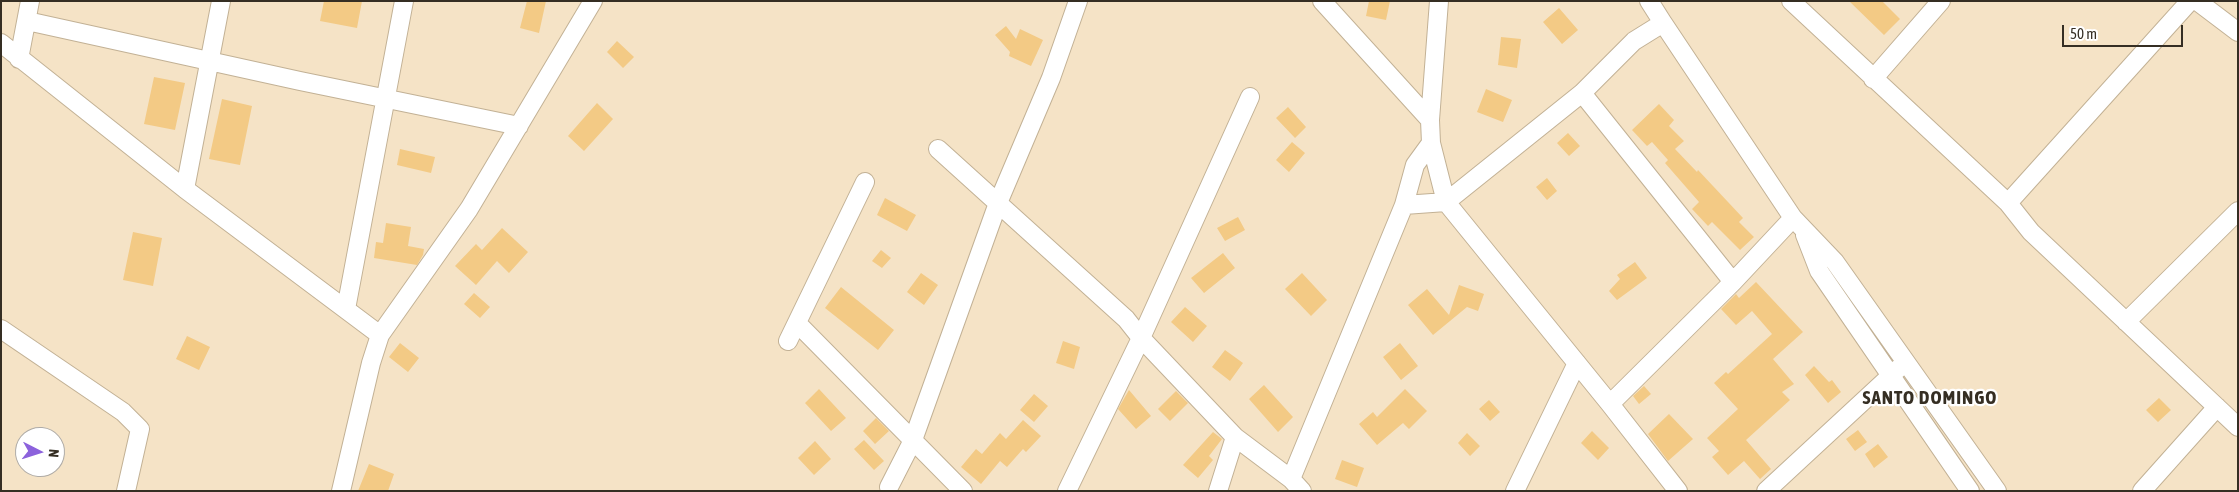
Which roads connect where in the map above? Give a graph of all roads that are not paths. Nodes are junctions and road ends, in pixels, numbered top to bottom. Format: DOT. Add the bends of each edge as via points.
graph roads {
  1 [pos="30,1"];
  2 [pos="221,1"];
  3 [pos="404,1"];
  4 [pos="594,1"];
  5 [pos="1078,1"];
  6 [pos="1322,1"];
  7 [pos="1439,1"];
  8 [pos="1649,1"];
  9 [pos="1791,1"];
  10 [pos="1941,1"];
  11 [pos="2190,1"];
  12 [pos="2197,1"];
  13 [pos="27,21"];
  14 [pos="1663,23"];
  15 [pos="2238,32"];
  16 [pos="1,43"];
  17 [pos="19,59"];
  18 [pos="210,61"];
  19 [pos="1873,78"];
  20 [pos="1582,92"];
  21 [pos="1250,96"];
  22 [pos="385,98"];
  23 [pos="1430,120"];
  24 [pos="519,126"];
  25 [pos="1431,143"];
  26 [pos="938,149"];
  27 [pos="865,182"];
  28 [pos="185,189"];
  29 [pos="1446,202"];
  30 [pos="998,203"];
  31 [pos="2008,203"];
  32 [pos="1404,205"];
  33 [pos="2238,211"];
  34 [pos="1798,224"];
  35 [pos="1733,282"];
  36 [pos="346,309"];
  37 [pos="2126,322"];
  38 [pos="798,324"];
  39 [pos="1,329"];
  40 [pos="380,335"];
  41 [pos="1140,338"];
  42 [pos="788,341"];
  43 [pos="1907,362"];
  44 [pos="1577,363"];
  45 [pos="1890,376"];
  46 [pos="1610,404"];
  47 [pos="2217,407"];
  48 [pos="2238,427"];
  49 [pos="1235,437"];
  50 [pos="912,440"];
  51 [pos="1296,485"];
  52 [pos="889,487"];
  53 [pos="126,491"];
  54 [pos="341,491"];
  55 [pos="963,491"];
  56 [pos="1067,491"];
  57 [pos="1218,491"];
  58 [pos="1515,491"];
  59 [pos="1678,491"];
  60 [pos="1766,491"];
  61 [pos="1970,491"];
  62 [pos="1997,491"];
  63 [pos="2142,491"];
  1 -- 13 [label="street"];
  2 -- 18 [label="street"];
  3 -- 22 [label="street"];
  4 -- 24 [label="street"];
  5 -- 30 [label="street" via="1051,78"];
  6 -- 23 [label="street"];
  7 -- 23 [label="street"];
  8 -- 14 [label="street"];
  9 -- 19 [label="street"];
  10 -- 19 [label="street"];
  11 -- 31 [label="street"];
  12 -- 15 [label="street"];
  13 -- 17 [label="street"];
  13 -- 18 [label="street"];
  14 -- 20 [label="street" via="1634,41"];
  14 -- 34 [label="street"];
  16 -- 17 [label="street"];
  17 -- 28 [label="street"];
  18 -- 22 [label="street"];
  18 -- 28 [label="street"];
  19 -- 31 [label="street"];
  20 -- 29 [label="street"];
  20 -- 35 [label="street"];
  21 -- 41 [label="street"];
  22 -- 24 [label="street"];
  22 -- 36 [label="street"];
  23 -- 25 [label="street"];
  24 -- 40 [label="street" via="469,209"];
  25 -- 29 [label="street"];
  25 -- 32 [label="street" via="1415,165"];
  26 -- 30 [label="street"];
  27 -- 38 [label="street"];
  28 -- 36 [label="street"];
  29 -- 32 [label="street"];
  29 -- 44 [label="street"];
  30 -- 41 [label="street" via="1126,318"];
  30 -- 50 [label="street"];
  31 -- 37 [label="street" via="2031,232"];
  32 -- 51 [label="street"];
  33 -- 37 [label="street"];
  34 -- 35 [label="street"];
  34 -- 43 [label="street" via="1835,262"];
  34 -- 45 [label="street" via="1819,271"];
  35 -- 46 [label="street"];
  36 -- 40 [label="street"];
  37 -- 47 [label="street"];
  38 -- 42 [label="street"];
  38 -- 50 [label="street"];
  39 -- 53 [label="street" via="123,412 140,428"];
  40 -- 54 [label="street"];
  41 -- 49 [label="street"];
  41 -- 56 [label="street"];
  43 -- 45 [label="street"];
  43 -- 62 [label="street"];
  44 -- 46 [label="street"];
  44 -- 58 [label="street"];
  45 -- 60 [label="street"];
  45 -- 61 [label="street"];
  46 -- 59 [label="street"];
  47 -- 48 [label="street"];
  47 -- 63 [label="street"];
  49 -- 51 [label="street"];
  49 -- 57 [label="street"];
  50 -- 52 [label="street"];
  50 -- 55 [label="street"];
}
